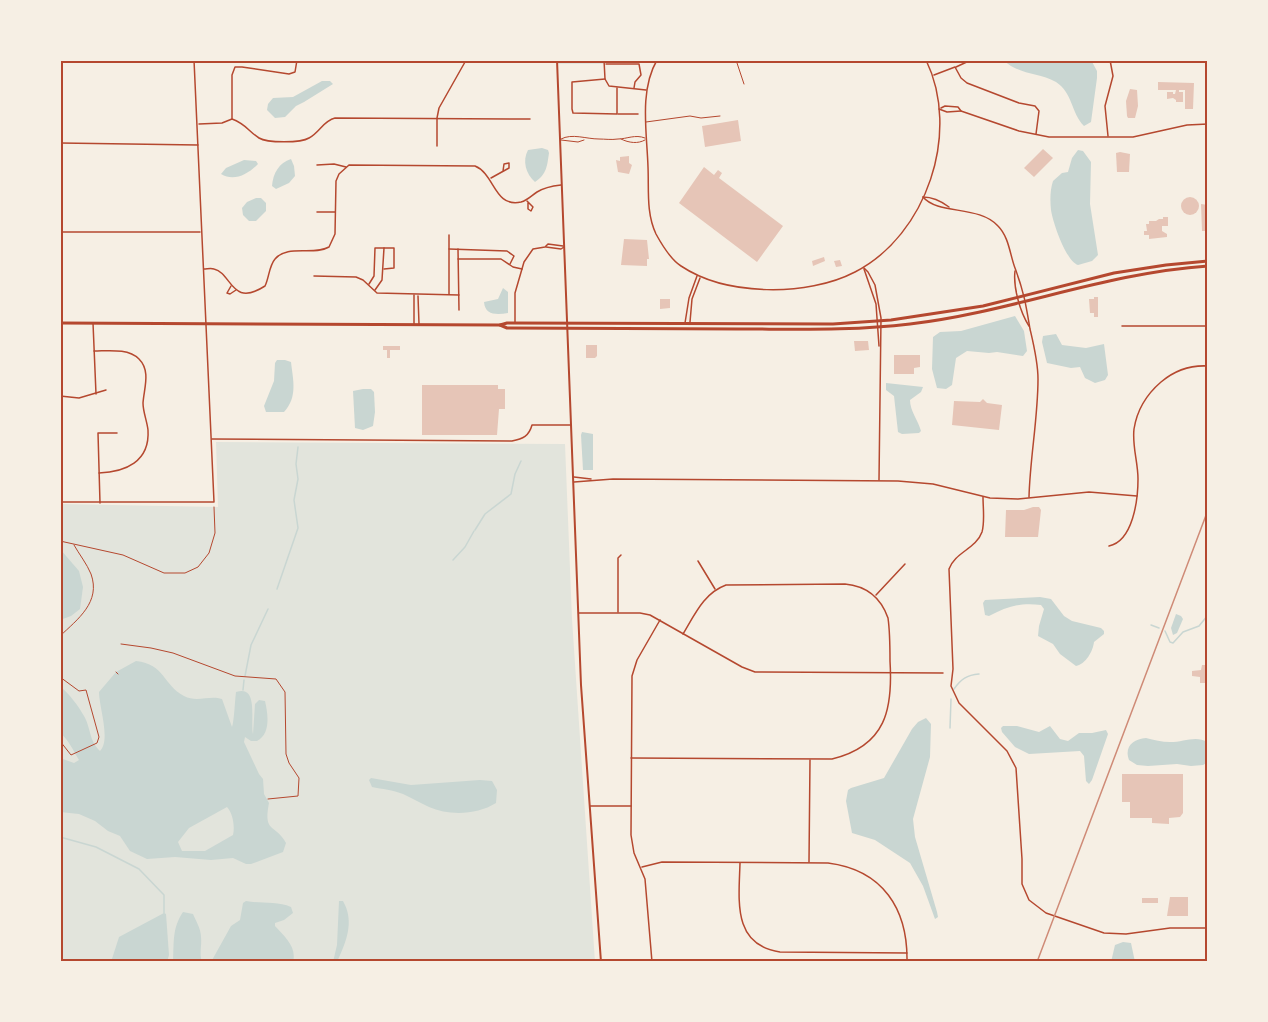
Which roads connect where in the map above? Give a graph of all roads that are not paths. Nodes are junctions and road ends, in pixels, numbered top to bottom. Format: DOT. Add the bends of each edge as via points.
graph roads {
  1 [pos="194,60"];
  2 [pos="297,60"];
  3 [pos="657,60"];
  4 [pos="736,60"];
  5 [pos="926,60"];
  6 [pos="972,60"];
  7 [pos="1110,60"];
  8 [pos="354,61"];
  9 [pos="466,61"];
  10 [pos="557,61"];
  11 [pos="604,62"];
  12 [pos="955,67"];
  13 [pos="932,75"];
  14 [pos="605,79"];
  15 [pos="744,84"];
  16 [pos="617,88"];
  17 [pos="634,89"];
  18 [pos="646,90"];
  19 [pos="939,109"];
  20 [pos="962,111"];
  21 [pos="617,114"];
  22 [pos="638,114"];
  23 [pos="720,116"];
  24 [pos="437,117"];
  25 [pos="232,119"];
  26 [pos="530,119"];
  27 [pos="646,122"];
  28 [pos="1208,124"];
  29 [pos="197,125"];
  30 [pos="1036,135"];
  31 [pos="1108,137"];
  32 [pos="585,139"];
  33 [pos="621,139"];
  34 [pos="647,139"];
  35 [pos="560,140"];
  36 [pos="60,143"];
  37 [pos="199,145"];
  38 [pos="437,146"];
  39 [pos="317,165"];
  40 [pos="347,167"];
  41 [pos="503,171"];
  42 [pos="490,178"];
  43 [pos="562,185"];
  44 [pos="924,197"];
  45 [pos="526,200"];
  46 [pos="528,203"];
  47 [pos="950,208"];
  48 [pos="317,212"];
  49 [pos="336,212"];
  50 [pos="60,232"];
  51 [pos="201,232"];
  52 [pos="449,235"];
  53 [pos="564,247"];
  54 [pos="384,248"];
  55 [pos="449,249"];
  56 [pos="458,249"];
  57 [pos="458,259"];
  58 [pos="1208,261"];
  59 [pos="510,264"];
  60 [pos="1208,266"];
  61 [pos="863,267"];
  62 [pos="203,268"];
  63 [pos="384,268"];
  64 [pos="523,269"];
  65 [pos="1015,270"];
  66 [pos="697,275"];
  67 [pos="314,276"];
  68 [pos="701,277"];
  69 [pos="1093,278"];
  70 [pos="1094,283"];
  71 [pos="231,285"];
  72 [pos="369,285"];
  73 [pos="236,289"];
  74 [pos="375,291"];
  75 [pos="414,295"];
  76 [pos="418,295"];
  77 [pos="449,295"];
  78 [pos="459,295"];
  79 [pos="1025,296"];
  80 [pos="1018,298"];
  81 [pos="1026,301"];
  82 [pos="1020,303"];
  83 [pos="459,310"];
  84 [pos="879,321"];
  85 [pos="60,323"];
  86 [pos="93,323"];
  87 [pos="514,323"];
  88 [pos="568,323"];
  89 [pos="687,323"];
  90 [pos="206,325"];
  91 [pos="416,325"];
  92 [pos="500,325"];
  93 [pos="1122,326"];
  94 [pos="1208,326"];
  95 [pos="879,327"];
  96 [pos="1030,327"];
  97 [pos="568,328"];
  98 [pos="687,329"];
  99 [pos="94,351"];
  100 [pos="1208,366"];
  101 [pos="106,390"];
  102 [pos="96,394"];
  103 [pos="60,396"];
  104 [pos="572,425"];
  105 [pos="117,433"];
  106 [pos="212,439"];
  107 [pos="99,473"];
  108 [pos="574,477"];
  109 [pos="591,479"];
  110 [pos="879,480"];
  111 [pos="574,482"];
  112 [pos="1137,496"];
  113 [pos="983,497"];
  114 [pos="1029,498"];
  115 [pos="60,502"];
  116 [pos="100,502"];
  117 [pos="1109,546"];
  118 [pos="621,555"];
  119 [pos="698,561"];
  120 [pos="905,564"];
  121 [pos="715,590"];
  122 [pos="876,596"];
  123 [pos="578,613"];
  124 [pos="618,613"];
  125 [pos="660,620"];
  126 [pos="683,634"];
  127 [pos="891,672"];
  128 [pos="943,672"];
  129 [pos="631,758"];
  130 [pos="810,760"];
  131 [pos="590,806"];
  132 [pos="631,806"];
  133 [pos="740,862"];
  134 [pos="809,863"];
  135 [pos="641,867"];
  136 [pos="1208,928"];
  137 [pos="907,953"];
  138 [pos="601,962"];
  139 [pos="652,962"];
  140 [pos="907,962"];
  1 -- 29 [label="street"];
  2 -- 25 [label="street" via="295,72 286,74 242,66 234,69"];
  3 -- 18 [label="street"];
  4 -- 15 [label="lane"];
  5 -- 13 [label="street"];
  6 -- 12 [label="street"];
  7 -- 31 [label="street" via="1113,82 1105,106"];
  8 -- 9 [label="street"];
  9 -- 10 [label="street"];
  9 -- 24 [label="street"];
  10 -- 35 [label="street"];
  11 -- 14 [label="street"];
  11 -- 17 [label="street" via="639,64 641,75"];
  12 -- 13 [label="street"];
  12 -- 30 [label="street" via="967,83 1038,108"];
  13 -- 19 [label="street"];
  14 -- 16 [label="street" via="609,86"];
  14 -- 21 [label="street" via="572,82 573,113"];
  16 -- 17 [label="street"];
  16 -- 21 [label="street"];
  17 -- 18 [label="street"];
  18 -- 27 [label="street"];
  19 -- 20 [label="street"];
  19 -- 20 [label="street" via="951,106"];
  19 -- 44 [label="street" via="938,153"];
  20 -- 30 [label="street"];
  21 -- 22 [label="street"];
  23 -- 27 [label="lane"];
  24 -- 25 [label="street" via="335,118 310,138 297,141 262,139"];
  24 -- 26 [label="street"];
  24 -- 38 [label="street"];
  25 -- 29 [label="street"];
  27 -- 34 [label="street"];
  28 -- 31 [label="street" via="1143,136"];
  29 -- 37 [label="street"];
  30 -- 31 [label="street"];
  32 -- 33 [label="lane"];
  32 -- 35 [label="lane"];
  32 -- 35 [label="lane" via="566,136"];
  33 -- 34 [label="lane"];
  33 -- 34 [label="lane"];
  34 -- 66 [label="street" via="653,227 678,264"];
  35 -- 43 [label="street"];
  36 -- 37 [label="street"];
  37 -- 51 [label="street"];
  39 -- 40 [label="street"];
  40 -- 42 [label="street" via="471,165"];
  40 -- 49 [label="street" via="336,181"];
  41 -- 42 [label="street"];
  42 -- 45 [label="street" via="506,201"];
  43 -- 45 [label="street" via="544,188"];
  43 -- 53 [label="street"];
  44 -- 47 [label="street"];
  44 -- 47 [label="street" via="928,203"];
  44 -- 61 [label="street" via="897,237"];
  45 -- 46 [label="street"];
  47 -- 65 [label="street" via="979,214 998,226 1006,238"];
  48 -- 49 [label="street"];
  49 -- 73 [label="street" via="336,234 329,247 318,252 282,254 275,258 265,286 250,293"];
  50 -- 51 [label="street"];
  51 -- 62 [label="street"];
  52 -- 55 [label="street"];
  53 -- 64 [label="street" via="533,249"];
  53 -- 88 [label="street"];
  54 -- 63 [label="street"];
  54 -- 63 [label="street" via="394,248 394,268"];
  54 -- 72 [label="street" via="375,248 374,276"];
  55 -- 56 [label="street"];
  55 -- 77 [label="street"];
  56 -- 57 [label="street"];
  56 -- 59 [label="street" via="507,251 514,256"];
  57 -- 59 [label="street" via="497,259"];
  57 -- 78 [label="street"];
  58 -- 69 [label="main road"];
  59 -- 64 [label="street"];
  60 -- 70 [label="main road"];
  61 -- 68 [label="street" via="828,283 782,289 740,287"];
  61 -- 84 [label="street"];
  62 -- 71 [label="street" via="219,271"];
  62 -- 90 [label="street"];
  63 -- 74 [label="street"];
  64 -- 87 [label="street" via="515,293"];
  65 -- 79 [label="street"];
  65 -- 80 [label="street"];
  66 -- 68 [label="street"];
  66 -- 89 [label="street" via="688,298"];
  67 -- 72 [label="street" via="356,277"];
  68 -- 89 [label="street"];
  69 -- 70 [label="main road"];
  69 -- 79 [label="main road"];
  70 -- 81 [label="main road"];
  71 -- 73 [label="street"];
  71 -- 73 [label="street" via="228,294"];
  72 -- 74 [label="street"];
  74 -- 75 [label="street"];
  75 -- 76 [label="street"];
  75 -- 91 [label="street"];
  76 -- 77 [label="street"];
  76 -- 91 [label="street"];
  77 -- 78 [label="street"];
  78 -- 83 [label="street"];
  79 -- 80 [label="main road"];
  79 -- 81 [label="street"];
  80 -- 82 [label="street"];
  80 -- 84 [label="main road" via="951,313"];
  81 -- 82 [label="main road"];
  81 -- 96 [label="street"];
  82 -- 95 [label="main road" via="952,318"];
  82 -- 96 [label="street"];
  84 -- 89 [label="main road"];
  84 -- 95 [label="street"];
  85 -- 86 [label="main road"];
  86 -- 90 [label="main road"];
  86 -- 99 [label="street"];
  87 -- 88 [label="main road"];
  87 -- 92 [label="main road"];
  88 -- 89 [label="main road"];
  88 -- 97 [label="street"];
  89 -- 98 [label="lane"];
  89 -- 98 [label="lane"];
  90 -- 91 [label="main road"];
  90 -- 106 [label="street"];
  91 -- 92 [label="main road"];
  92 -- 97 [label="main road"];
  93 -- 94 [label="street"];
  95 -- 98 [label="main road"];
  95 -- 110 [label="street"];
  96 -- 114 [label="street" via="1038,380"];
  97 -- 98 [label="main road"];
  97 -- 104 [label="street"];
  99 -- 102 [label="street"];
  99 -- 107 [label="street" via="130,353 142,363 146,376 145,449 127,468"];
  100 -- 112 [label="street" via="1173,374 1143,402 1134,436"];
  101 -- 102 [label="street"];
  102 -- 103 [label="street"];
  104 -- 106 [label="street" via="532,425 524,439 512,441"];
  104 -- 108 [label="street"];
  105 -- 107 [label="street" via="98,433"];
  106 -- 116 [label="street" via="214,502"];
  107 -- 116 [label="street"];
  108 -- 109 [label="street"];
  108 -- 111 [label="street"];
  109 -- 110 [label="street"];
  109 -- 111 [label="street"];
  110 -- 113 [label="street" via="933,484"];
  111 -- 123 [label="street"];
  112 -- 114 [label="street" via="1089,492"];
  112 -- 117 [label="street" via="1125,535 1116,545"];
  113 -- 114 [label="street"];
  113 -- 136 [label="street" via="978,539 953,560 949,569 951,686 959,703 1006,751 1016,768 1025,894 1040,910 1097,932"];
  115 -- 116 [label="street"];
  118 -- 124 [label="street"];
  119 -- 121 [label="street"];
  120 -- 122 [label="street"];
  121 -- 122 [label="street" via="736,584 845,584"];
  121 -- 126 [label="street" via="702,602"];
  122 -- 127 [label="street" via="888,618"];
  123 -- 124 [label="street"];
  123 -- 131 [label="street"];
  124 -- 125 [label="street" via="640,613"];
  125 -- 126 [label="street"];
  125 -- 129 [label="street" via="632,672"];
  126 -- 127 [label="street" via="755,672"];
  127 -- 128 [label="street"];
  127 -- 130 [label="street" via="888,710 867,742 841,757"];
  129 -- 130 [label="street"];
  129 -- 132 [label="street"];
  130 -- 134 [label="street"];
  131 -- 132 [label="street"];
  131 -- 138 [label="street"];
  132 -- 135 [label="street" via="631,842"];
  133 -- 134 [label="street"];
  133 -- 135 [label="street" via="662,862"];
  133 -- 137 [label="street" via="740,918 748,934 766,949"];
  134 -- 137 [label="street" via="837,864 877,883 894,902 903,923"];
  135 -- 139 [label="street"];
  137 -- 140 [label="street"];
}
